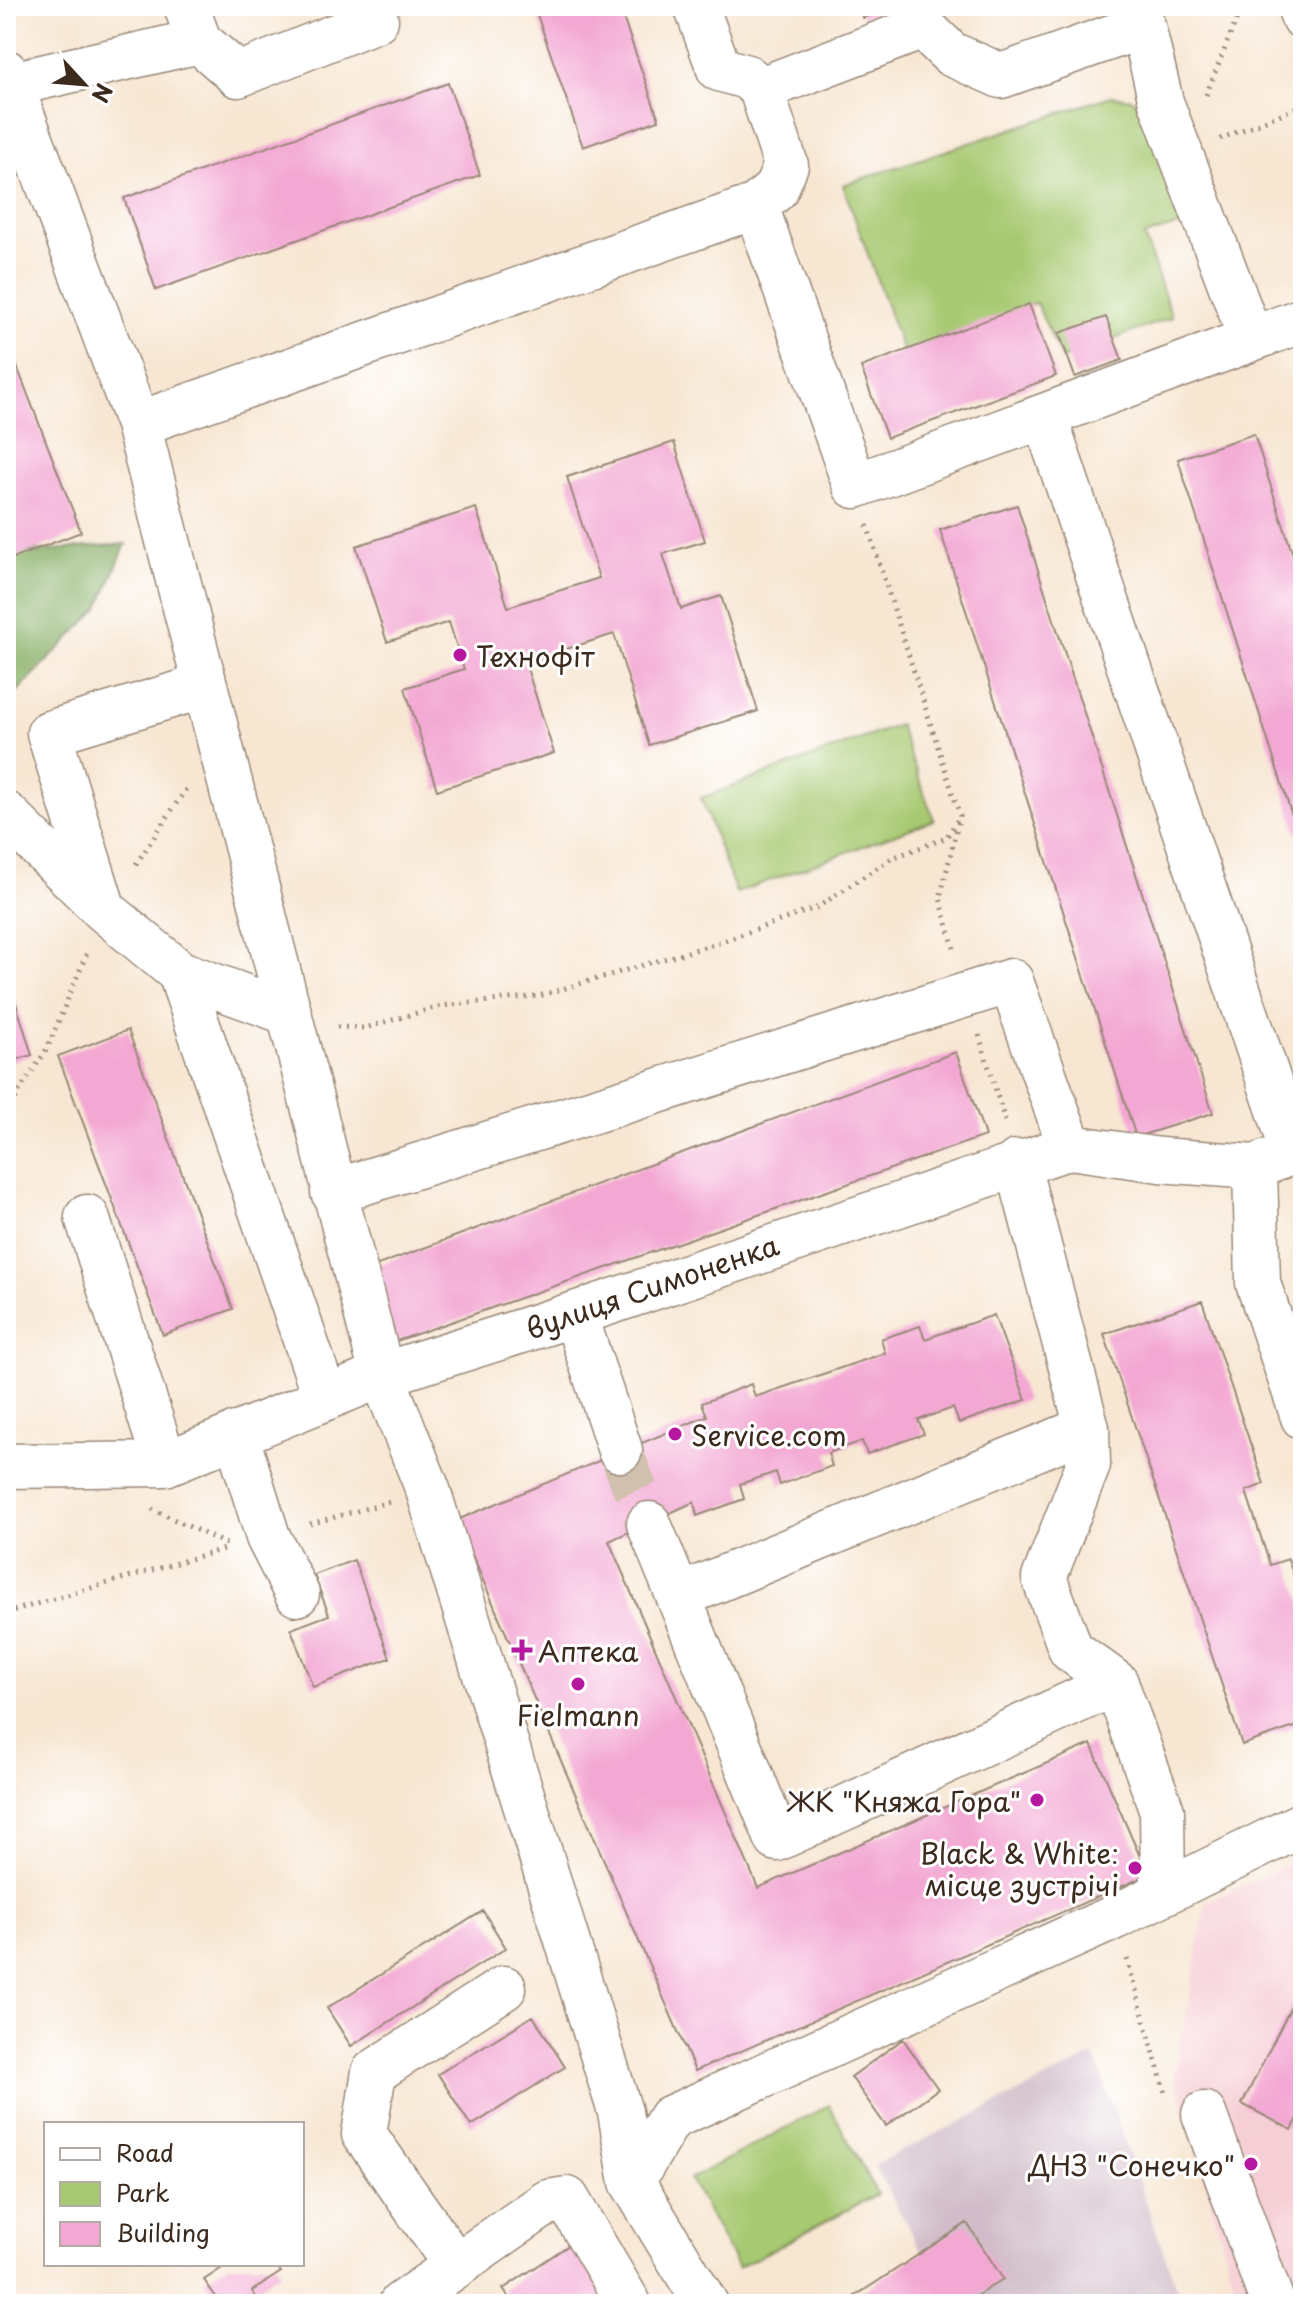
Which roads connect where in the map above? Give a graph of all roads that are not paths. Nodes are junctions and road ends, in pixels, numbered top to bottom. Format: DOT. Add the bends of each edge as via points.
graph roads {
  1 [pos="696,6"];
  2 [pos="1299,6"];
  3 [pos="1303,17"];
  4 [pos="376,20"];
  5 [pos="1095,23"];
  6 [pos="192,24"];
  7 [pos="9,78"];
  8 [pos="761,89"];
  9 [pos="756,206"];
  10 [pos="1303,320"];
  11 [pos="1251,339"];
  12 [pos="1045,418"];
  13 [pos="138,424"];
  14 [pos="204,686"];
  15 [pos="6,814"];
  16 [pos="104,910"];
  17 [pos="180,973"];
  18 [pos="286,1012"];
  19 [pos="1070,1147"];
  20 [pos="1284,1156"];
  21 [pos="1017,1162"];
  22 [pos="333,1192"];
  23 [pos="87,1217"];
  24 [pos="575,1314"];
  25 [pos="382,1375"];
  26 [pos="325,1398"];
  27 [pos="1303,1417"];
  28 [pos="1087,1428"];
  29 [pos="236,1434"];
  30 [pos="620,1450"];
  31 [pos="165,1464"];
  32 [pos="6,1466"];
  33 [pos="649,1524"];
  34 [pos="297,1594"];
  35 [pos="679,1596"];
  36 [pos="1116,1683"];
  37 [pos="1303,1824"];
  38 [pos="1163,1892"];
  39 [pos="504,1988"];
  40 [pos="1204,2114"];
  41 [pos="632,2182"];
  42 [pos="456,2266"];
  43 [pos="401,2304"];
  44 [pos="629,2304"];
  45 [pos="706,2304"];
  46 [pos="1273,2304"];
  1 -- 8 [label="street" via="719,69 747,77"];
  2 -- 3 [label="street"];
  4 -- 6 [label="street" via="238,75"];
  5 -- 8 [label="street" via="1001,76 951,54 923,27"];
  5 -- 11 [label="street" via="1143,26 1161,102"];
  6 -- 7 [label="street"];
  7 -- 13 [label="street"];
  8 -- 9 [label="street" via="786,165 776,189"];
  9 -- 12 [label="street" via="855,486"];
  9 -- 13 [label="street"];
  10 -- 11 [label="street"];
  11 -- 12 [label="street"];
  12 -- 20 [label="street"];
  13 -- 14 [label="street"];
  14 -- 16 [label="street" via="49,733"];
  14 -- 18 [label="street"];
  15 -- 16 [label="street"];
  16 -- 17 [label="street"];
  17 -- 18 [label="street"];
  17 -- 26 [label="street"];
  18 -- 22 [label="street"];
  19 -- 20 [label="street, вулиця Симоненка" via="1160,1160"];
  19 -- 21 [label="street, вулиця Симоненка"];
  19 -- 22 [label="street" via="1011,981"];
  20 -- 27 [label="street" via="1258,1283"];
  21 -- 24 [label="street, вулиця Симоненка"];
  21 -- 28 [label="street"];
  22 -- 25 [label="street"];
  23 -- 31 [label="street"];
  24 -- 25 [label="street, вулиця Симоненка"];
  24 -- 30 [label="street"];
  25 -- 26 [label="street, вулиця Симоненка"];
  25 -- 41 [label="street" via="428,1490 620,2112"];
  26 -- 29 [label="street, вулиця Симоненка"];
  28 -- 35 [label="street"];
  28 -- 36 [label="street" via="1088,1465 1044,1578 1071,1650"];
  29 -- 31 [label="street, вулиця Симоненка"];
  29 -- 34 [label="street" via="268,1537"];
  31 -- 32 [label="street, вулиця Симоненка"];
  33 -- 35 [label="street"];
  35 -- 36 [label="street" via="777,1839"];
  36 -- 38 [label="street" via="1162,1811"];
  37 -- 38 [label="street"];
  38 -- 41 [label="street" via="670,2118"];
  39 -- 42 [label="street" via="374,2072 364,2134"];
  40 -- 46 [label="street"];
  41 -- 45 [label="street"];
  42 -- 43 [label="street"];
  42 -- 44 [label="street" via="548,2202 567,2199"];
}
